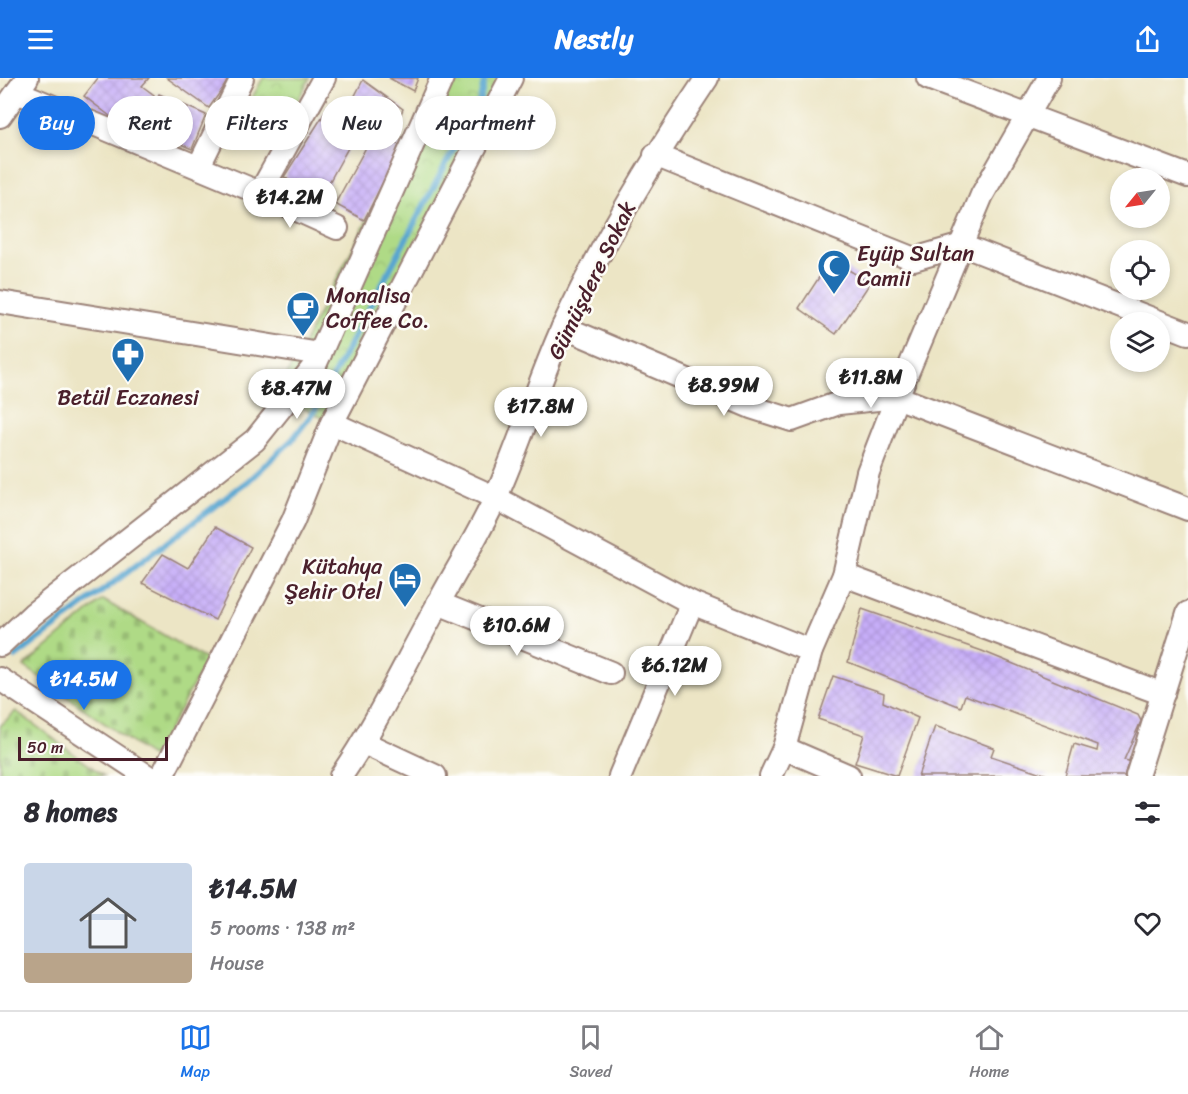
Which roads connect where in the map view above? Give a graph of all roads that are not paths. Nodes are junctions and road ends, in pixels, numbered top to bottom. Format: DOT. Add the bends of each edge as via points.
graph roads {
  1 [pos="242,78"];
  2 [pos="324,78"];
  3 [pos="442,78"];
  4 [pos="511,78"];
  5 [pos="707,78"];
  6 [pos="928,78"];
  7 [pos="1049,78"];
  8 [pos="22,85"];
  9 [pos="1026,115"];
  10 [pos="0,116"];
  11 [pos="655,155"];
  12 [pos="199,166"];
  13 [pos="1188,176"];
  14 [pos="260,193"];
  15 [pos="337,228"];
  16 [pos="962,245"];
  17 [pos="0,302"];
  18 [pos="563,327"];
  19 [pos="1188,333"];
  20 [pos="320,354"];
  21 [pos="897,397"];
  22 [pos="332,423"];
  23 [pos="496,498"];
  24 [pos="1188,509"];
  25 [pos="844,575"];
  26 [pos="438,603"];
  27 [pos="692,603"];
  28 [pos="1188,614"];
  29 [pos="0,645"];
  30 [pos="812,651"];
  31 [pos="611,673"];
  32 [pos="0,679"];
  33 [pos="1163,694"];
  34 [pos="364,743"];
  35 [pos="784,748"];
  36 [pos="147,776"];
  37 [pos="162,776"];
  38 [pos="341,776"];
  39 [pos="435,776"];
  40 [pos="620,776"];
  41 [pos="771,776"];
  42 [pos="849,776"];
  43 [pos="1137,776"];
  1 -- 12 [label="street"];
  2 -- 14 [label="street"];
  3 -- 20 [label="street"];
  4 -- 22 [label="street"];
  5 -- 11 [label="street, Gümüşdere Sokak"];
  6 -- 9 [label="street"];
  7 -- 9 [label="street"];
  8 -- 10 [label="street"];
  8 -- 12 [label="street"];
  9 -- 13 [label="street"];
  9 -- 16 [label="street" via="982,195"];
  11 -- 16 [label="street" via="914,259"];
  11 -- 18 [label="street, Gümüşdere Sokak"];
  12 -- 14 [label="street"];
  14 -- 15 [label="street"];
  16 -- 19 [label="street"];
  16 -- 21 [label="street"];
  17 -- 20 [label="street"];
  18 -- 21 [label="street" via="751,407 792,420 839,403"];
  18 -- 23 [label="street, Gümüşdere Sokak"];
  20 -- 29 [label="street" via="255,440 33,614"];
  21 -- 24 [label="street"];
  21 -- 25 [label="street" via="868,472"];
  22 -- 23 [label="street"];
  22 -- 37 [label="street" via="293,521"];
  23 -- 26 [label="street, Gümüşdere Sokak"];
  23 -- 27 [label="street"];
  25 -- 30 [label="street"];
  25 -- 33 [label="street"];
  26 -- 31 [label="street"];
  26 -- 34 [label="street, Gümüşdere Sokak"];
  27 -- 30 [label="street"];
  27 -- 40 [label="street"];
  28 -- 33 [label="street"];
  30 -- 35 [label="street"];
  32 -- 36 [label="street"];
  33 -- 43 [label="street"];
  34 -- 38 [label="street, Gümüşdere Sokak"];
  34 -- 39 [label="street"];
  35 -- 41 [label="street"];
  35 -- 42 [label="street"];
}
